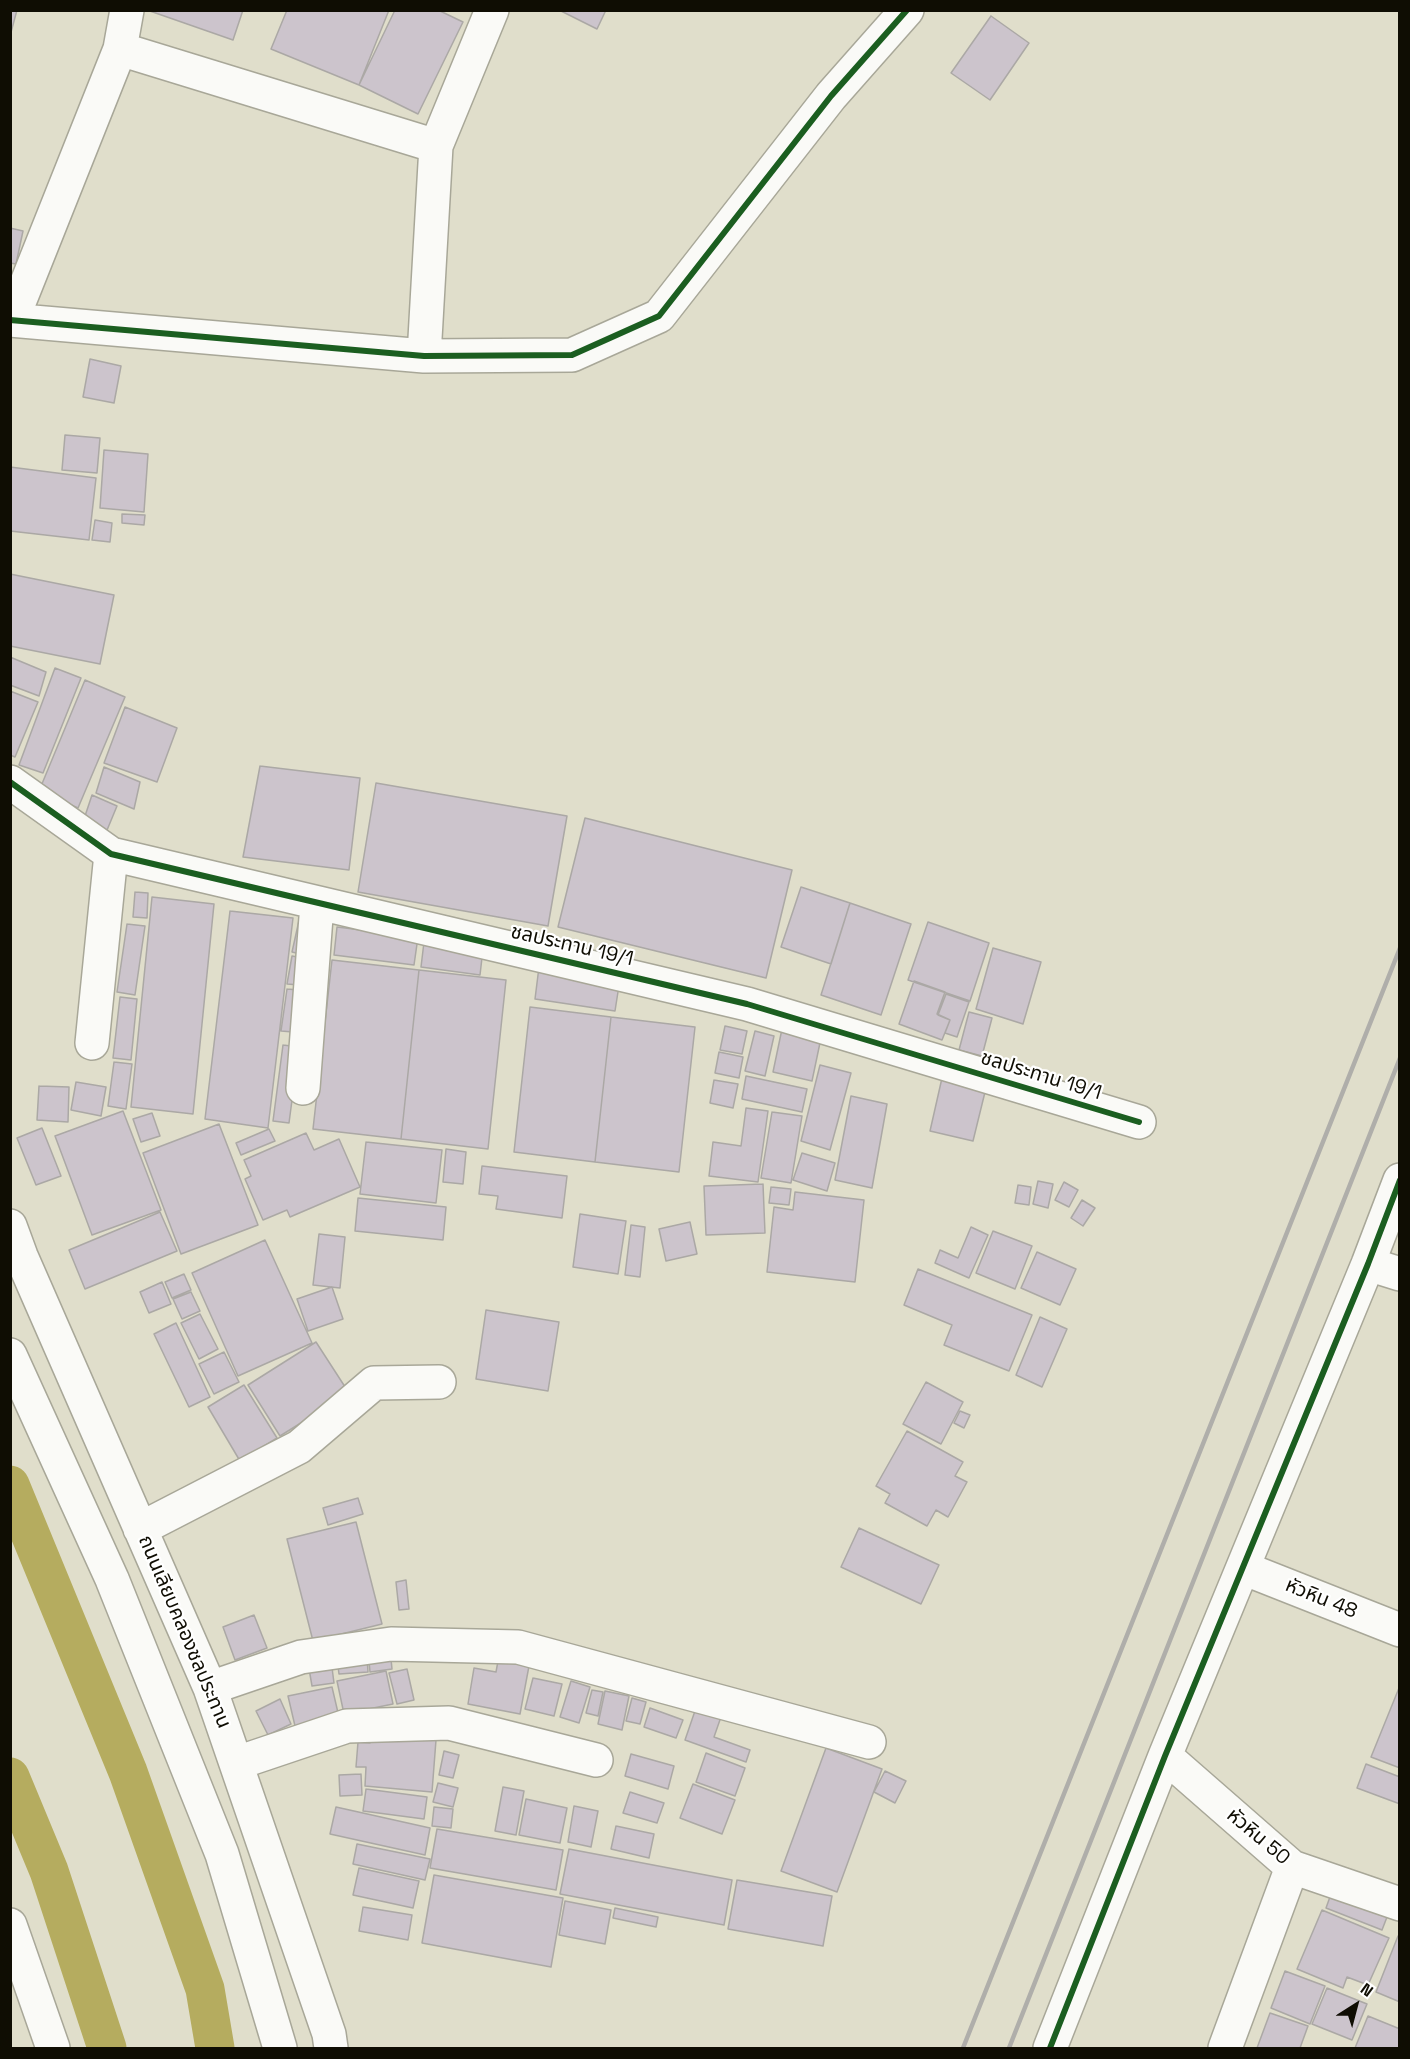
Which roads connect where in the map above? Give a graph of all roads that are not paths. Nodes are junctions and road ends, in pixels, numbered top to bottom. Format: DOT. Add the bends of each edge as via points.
graph roads {
  1 [pos="127,10"];
  2 [pos="492,10"];
  3 [pos="907,10"];
  4 [pos="120,49"];
  5 [pos="436,146"];
  6 [pos="11,320"];
  7 [pos="424,356"];
  8 [pos="10,782"];
  9 [pos="111,854"];
  10 [pos="317,904"];
  11 [pos="92,1043"];
  12 [pos="303,1088"];
  13 [pos="1139,1122"];
  14 [pos="1400,1180"];
  15 [pos="10,1226"];
  16 [pos="1368,1264"];
  17 [pos="1400,1274"];
  18 [pos="10,1355"];
  19 [pos="439,1382"];
  20 [pos="140,1529"];
  21 [pos="1243,1568"];
  22 [pos="1400,1630"];
  23 [pos="210,1688"];
  24 [pos="869,1743"];
  25 [pos="1165,1756"];
  26 [pos="596,1760"];
  27 [pos="237,1763"];
  28 [pos="1292,1867"];
  29 [pos="1400,1904"];
  30 [pos="10,1925"];
  31 [pos="53,2049"];
  32 [pos="280,2049"];
  33 [pos="331,2049"];
  34 [pos="1050,2049"];
  35 [pos="1225,2049"];
  1 -- 4 [label="street"];
  2 -- 5 [label="street"];
  3 -- 7 [label="street" via="831,96 659,316 572,355"];
  4 -- 5 [label="street"];
  4 -- 6 [label="street"];
  5 -- 7 [label="street"];
  6 -- 7 [label="street"];
  8 -- 9 [label="street, ชลประทาน 19/1"];
  9 -- 10 [label="street, ชลประทาน 19/1"];
  9 -- 11 [label="street"];
  10 -- 12 [label="street"];
  10 -- 13 [label="street, ชลประทาน 19/1" via="747,1004"];
  14 -- 16 [label="street"];
  15 -- 20 [label="street, ถนนเลียบคลองชลประทาน"];
  16 -- 17 [label="street"];
  16 -- 21 [label="street"];
  18 -- 32 [label="street" via="112,1579 222,1854"];
  19 -- 20 [label="street" via="374,1383 299,1448"];
  20 -- 23 [label="street, ถนนเลียบคลองชลประทาน"];
  21 -- 22 [label="street, หัวหิน 48"];
  21 -- 25 [label="street"];
  23 -- 24 [label="street" via="301,1657 380,1645 518,1647"];
  23 -- 27 [label="street, ถนนเลียบคลองชลประทาน"];
  25 -- 28 [label="street, หัวหิน 50"];
  25 -- 34 [label="street"];
  26 -- 27 [label="street" via="449,1723 347,1726"];
  27 -- 33 [label="street, ถนนเลียบคลองชลประทาน"];
  28 -- 29 [label="street, หัวหิน 50"];
  28 -- 35 [label="street"];
  30 -- 31 [label="street"];
}
